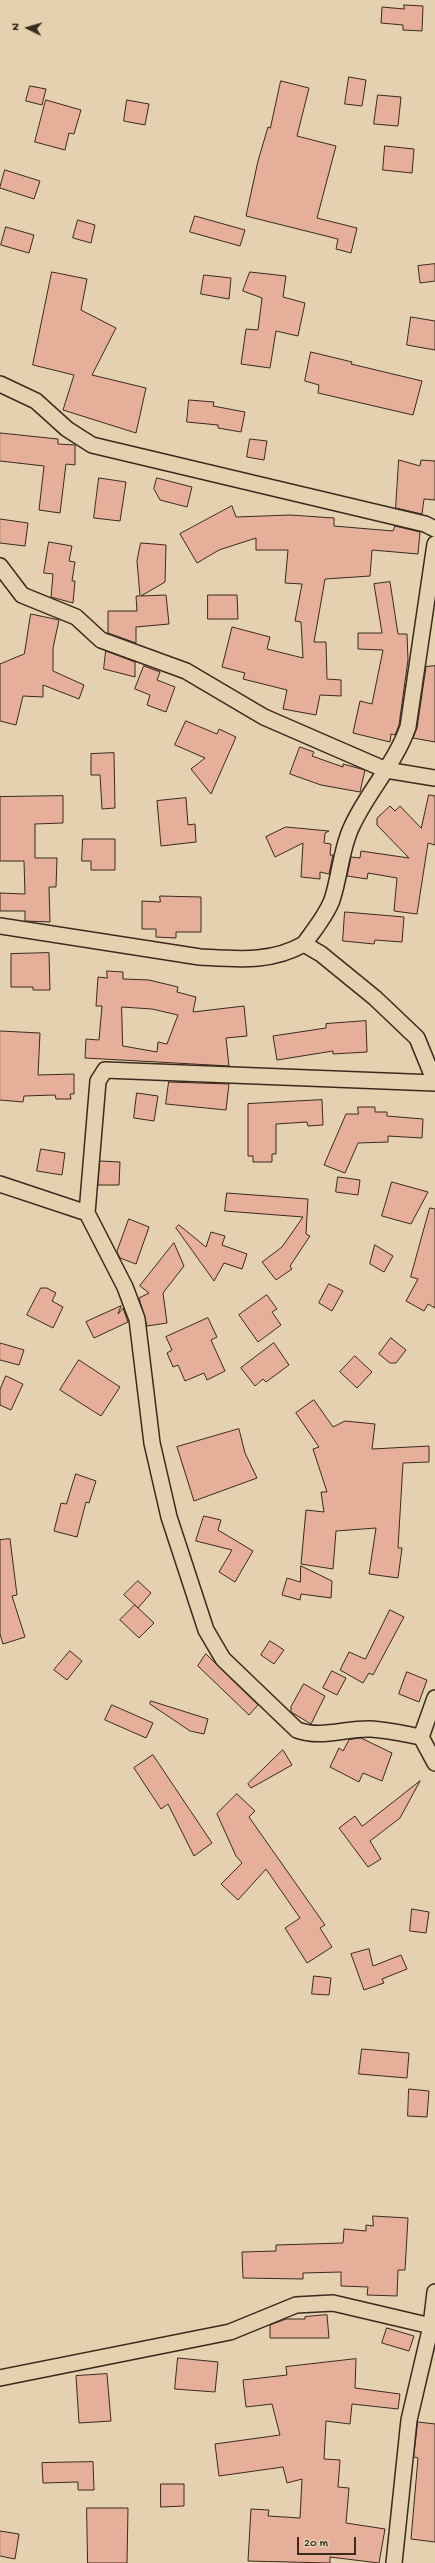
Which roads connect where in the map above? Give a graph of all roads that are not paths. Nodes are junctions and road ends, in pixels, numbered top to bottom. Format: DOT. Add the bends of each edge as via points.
graph roads {
  1 [pos="0,384"];
  2 [pos="435,529"];
  3 [pos="435,544"];
  4 [pos="0,566"];
  5 [pos="386,770"];
  6 [pos="435,778"];
  7 [pos="0,926"];
  8 [pos="304,944"];
  9 [pos="435,1083"];
  10 [pos="0,1184"];
  11 [pos="87,1214"];
  12 [pos="435,1698"];
  13 [pos="421,1737"];
  14 [pos="435,1763"];
  15 [pos="435,2292"];
  16 [pos="431,2326"];
  17 [pos="0,2378"];
  18 [pos="394,2563"];
  1 -- 2 [label="street" via="36,401 67,429 92,446 425,524"];
  3 -- 5 [label="street" via="408,727 397,754"];
  4 -- 5 [label="street" via="22,595 76,617 101,640 186,671 264,717"];
  5 -- 6 [label="street"];
  5 -- 8 [label="street" via="350,828 332,900"];
  7 -- 8 [label="street" via="193,956 234,959 276,956"];
  8 -- 9 [label="street" via="321,954 375,998 417,1038"];
  9 -- 11 [label="street" via="106,1070 98,1081"];
  10 -- 11 [label="street"];
  11 -- 13 [label="street" via="134,1308 152,1443 169,1517 206,1630 223,1658 296,1730 307,1734 321,1734 372,1729"];
  12 -- 13 [label="street"];
  13 -- 14 [label="street"];
  15 -- 16 [label="street"];
  16 -- 17 [label="street" via="333,2303 296,2305 230,2332"];
  16 -- 18 [label="street" via="409,2420"];
}
